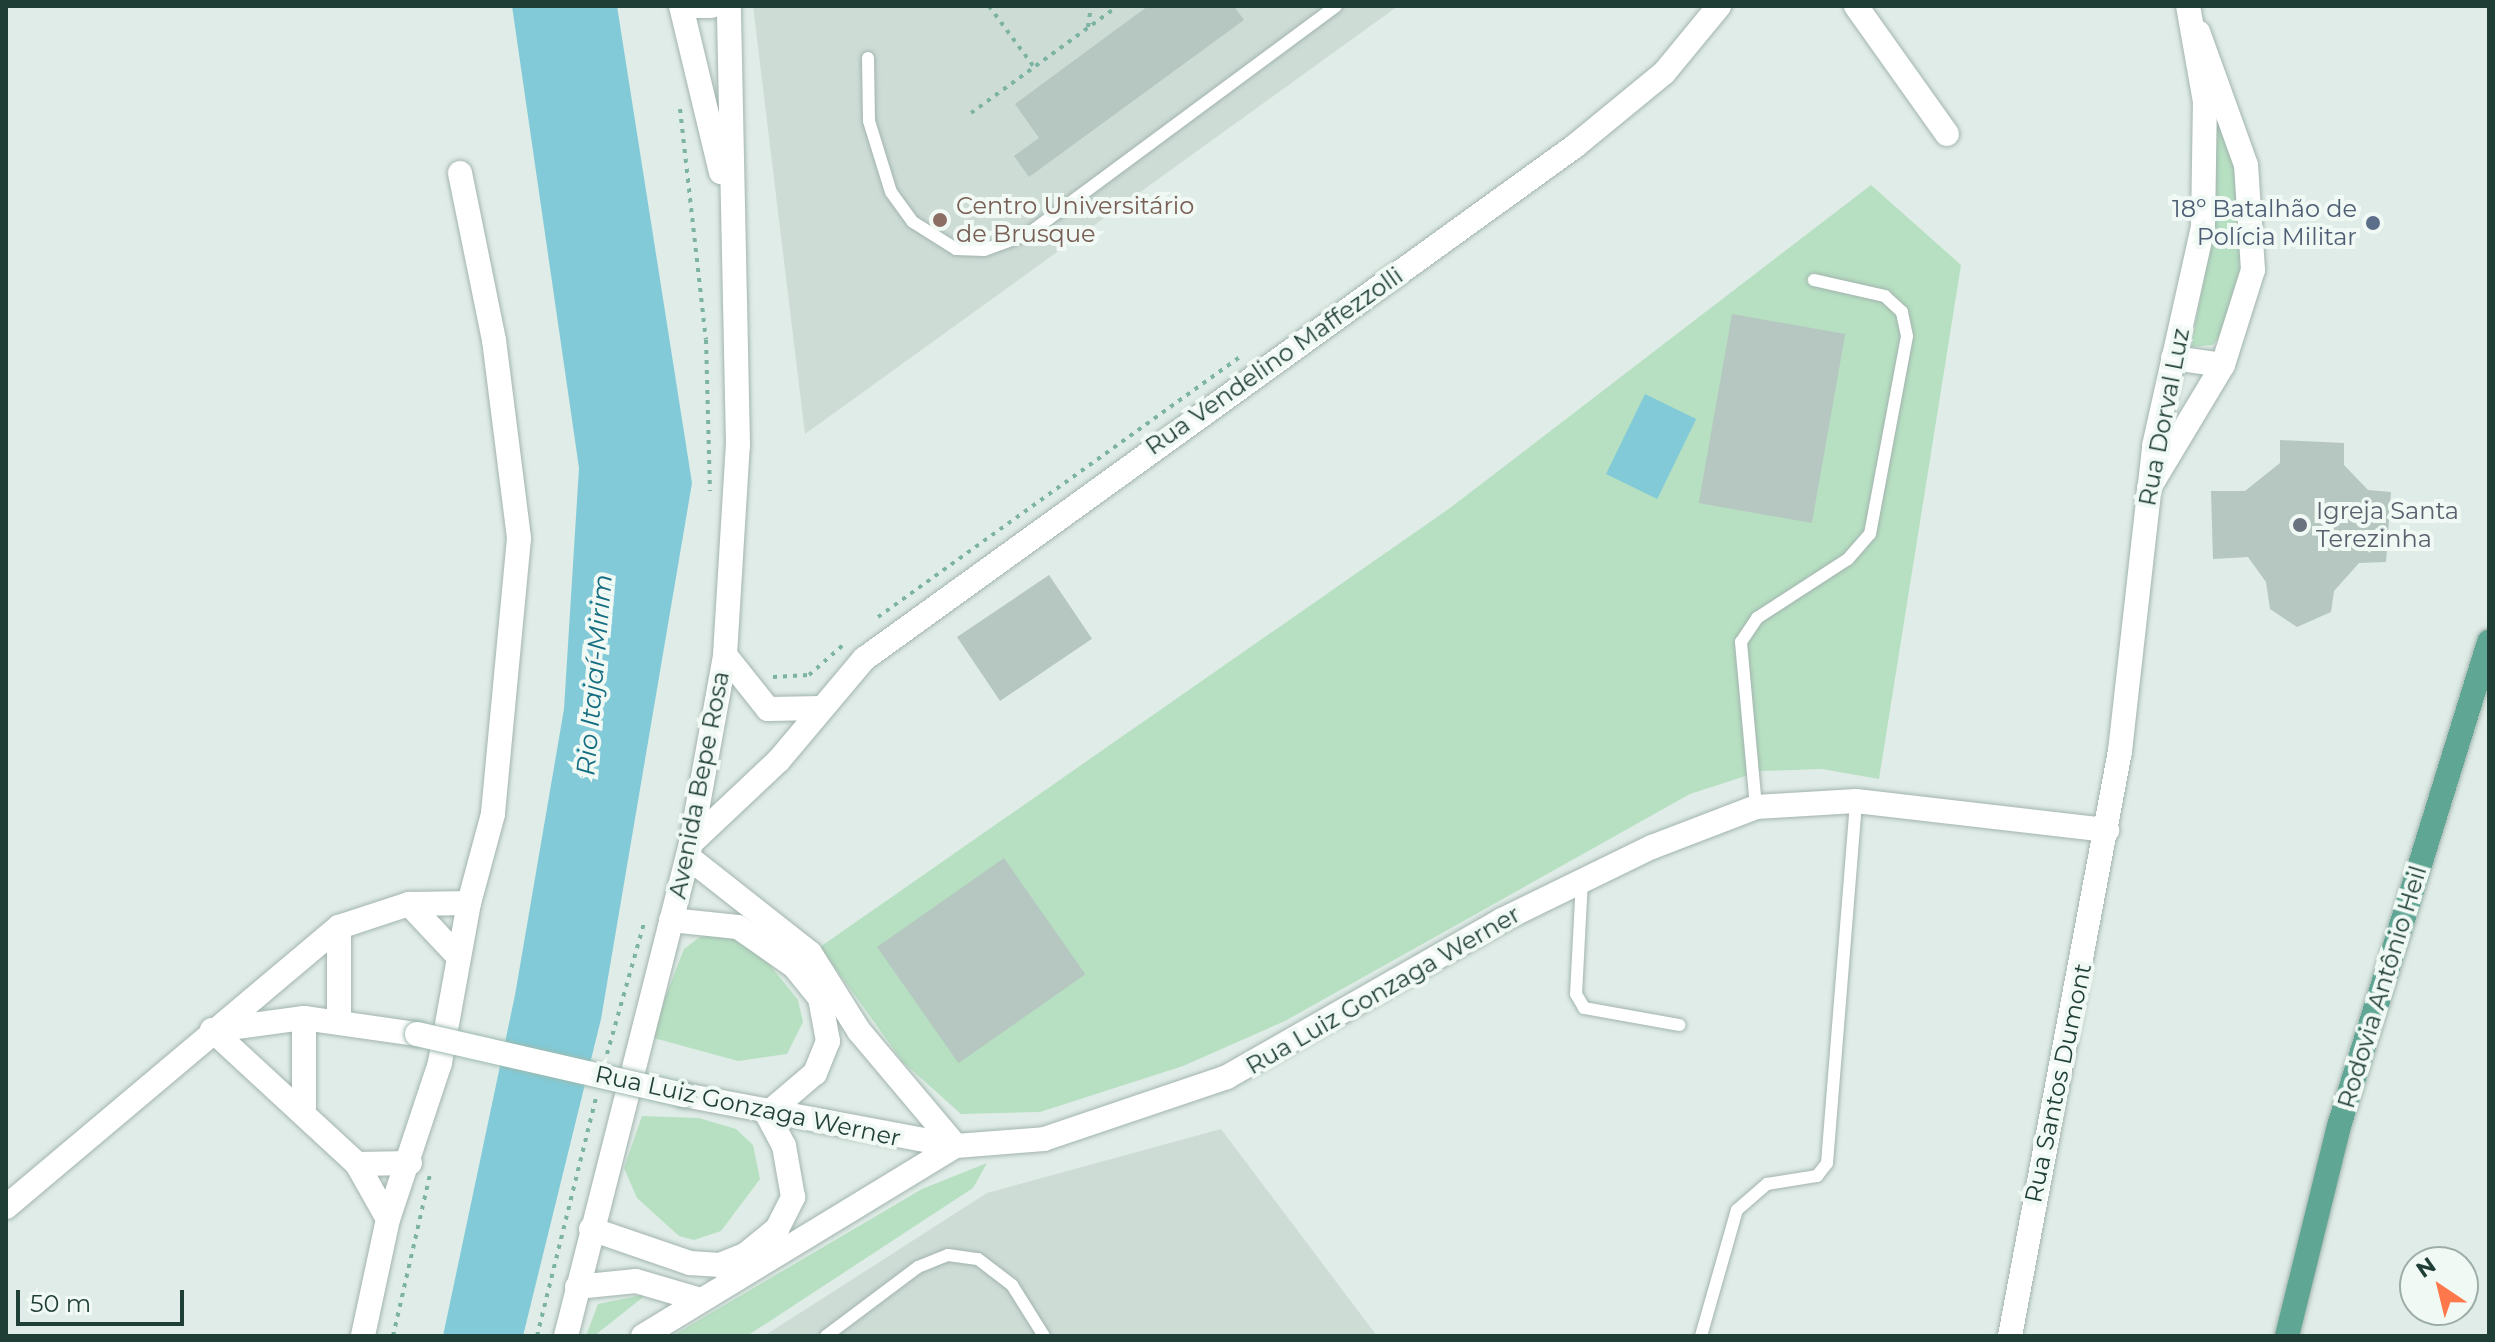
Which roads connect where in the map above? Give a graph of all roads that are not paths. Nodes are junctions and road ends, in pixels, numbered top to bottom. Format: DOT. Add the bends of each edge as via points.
graph roads {
  1 [pos="681,6"];
  2 [pos="687,6"];
  3 [pos="711,6"];
  4 [pos="729,6"];
  5 [pos="1336,6"];
  6 [pos="1719,6"];
  7 [pos="1856,6"];
  8 [pos="2190,12"];
  9 [pos="868,58"];
  10 [pos="1947,134"];
  11 [pos="460,173"];
  12 [pos="733,221"];
  13 [pos="1814,280"];
  14 [pos="2173,358"];
  15 [pos="2223,365"];
  16 [pos="2147,490"];
  17 [pos="2489,642"];
  18 [pos="725,655"];
  19 [pos="822,708"];
  20 [pos="1856,801"];
  21 [pos="1756,807"];
  22 [pos="2107,830"];
  23 [pos="690,850"];
  24 [pos="1582,880"];
  25 [pos="469,903"];
  26 [pos="409,904"];
  27 [pos="671,920"];
  28 [pos="339,927"];
  29 [pos="455,953"];
  30 [pos="304,1018"];
  31 [pos="339,1020"];
  32 [pos="1679,1025"];
  33 [pos="212,1030"];
  34 [pos="304,1107"];
  35 [pos="767,1114"];
  36 [pos="956,1146"];
  37 [pos="410,1163"];
  38 [pos="357,1164"];
  39 [pos="6,1207"];
  40 [pos="388,1219"];
  41 [pos="591,1229"];
  42 [pos="577,1287"];
  43 [pos="697,1299"];
  44 [pos="363,1336"];
  45 [pos="566,1336"];
  46 [pos="643,1336"];
  47 [pos="826,1336"];
  48 [pos="1044,1336"];
  49 [pos="1701,1336"];
  50 [pos="2010,1336"];
  51 [pos="2287,1336"];
  1 -- 12 [label="main road, Avenida Bepe Rosa"];
  2 -- 3 [label="main road"];
  4 -- 12 [label="main road, Avenida Bepe Rosa"];
  5 -- 9 [label="lane" via="1028,234 984,250 946,243 913,222 891,192 869,121"];
  6 -- 19 [label="main road, Rua Vendelino Maffezzolli" via="1664,73 1618,113 925,610 864,659"];
  7 -- 10 [label="main road"];
  8 -- 14 [label="main road, Rua Dorval Luz" via="2205,102 2206,196"];
  8 -- 15 [label="main road" via="2230,112 2252,212 2247,305"];
  11 -- 25 [label="main road" via="494,340 519,538 493,814"];
  12 -- 18 [label="main road, Avenida Bepe Rosa" via="738,445"];
  13 -- 21 [label="lane" via="1885,296 1902,312 1907,336 1870,534 1848,559 1757,618 1741,642"];
  14 -- 15 [label="main road"];
  14 -- 16 [label="main road, Rua Dorval Luz"];
  15 -- 16 [label="main road"];
  16 -- 22 [label="main road, Rua Dorval Luz"];
  17 -- 51 [label="main road, Rodovia Antônio Heil" via="2339,1126"];
  18 -- 19 [label="main road" via="768,709"];
  18 -- 23 [label="main road, Avenida Bepe Rosa"];
  19 -- 23 [label="main road, Rua Vendelino Maffezzolli"];
  20 -- 21 [label="main road, Rua Luiz Gonzaga Werner"];
  20 -- 22 [label="main road, Rua Luiz Gonzaga Werner"];
  20 -- 49 [label="lane" via="1827,1163 1817,1176 1767,1184 1737,1210"];
  21 -- 24 [label="main road, Rua Luiz Gonzaga Werner"];
  22 -- 50 [label="main road, Rua Santos Dumont"];
  23 -- 27 [label="main road, Avenida Bepe Rosa"];
  23 -- 36 [label="main road" via="810,953 859,1031"];
  24 -- 32 [label="lane" via="1576,994 1584,1008"];
  24 -- 36 [label="main road, Rua Luiz Gonzaga Werner" via="1227,1077 1083,1130"];
  25 -- 26 [label="main road"];
  25 -- 29 [label="main road"];
  26 -- 28 [label="main road"];
  26 -- 29 [label="main road"];
  27 -- 35 [label="main road" via="738,927 777,952 820,998 828,1041 815,1073"];
  27 -- 41 [label="main road, Avenida Bepe Rosa"];
  28 -- 31 [label="main road"];
  28 -- 33 [label="main road"];
  29 -- 37 [label="main road" via="440,1063"];
  30 -- 31 [label="main road, Rua Luiz Gonzaga Werner"];
  30 -- 33 [label="main road, Rua Luiz Gonzaga Werner"];
  30 -- 34 [label="main road"];
  31 -- 35 [label="main road, Rua Luiz Gonzaga Werner, bridge"];
  33 -- 34 [label="main road"];
  33 -- 39 [label="main road"];
  34 -- 38 [label="main road"];
  35 -- 36 [label="main road, Rua Luiz Gonzaga Werner"];
  35 -- 41 [label="main road" via="784,1146 793,1197 777,1229 745,1255 720,1265 690,1263"];
  36 -- 43 [label="main road" via="758,1272"];
  37 -- 38 [label="main road"];
  37 -- 40 [label="main road"];
  38 -- 40 [label="main road"];
  40 -- 44 [label="main road"];
  41 -- 42 [label="main road, Avenida Bepe Rosa"];
  42 -- 43 [label="main road" via="636,1281"];
  42 -- 45 [label="main road, Avenida Bepe Rosa"];
  43 -- 46 [label="main road"];
  47 -- 48 [label="lane" via="918,1267 948,1255 978,1259 1012,1285"];
}
